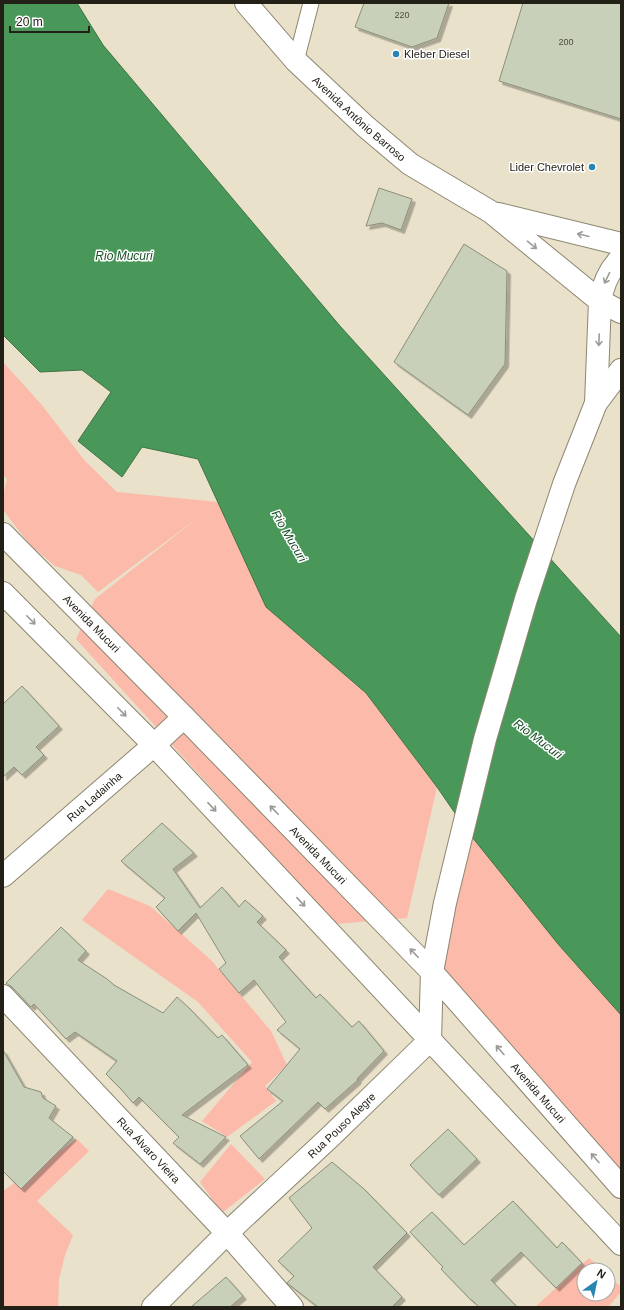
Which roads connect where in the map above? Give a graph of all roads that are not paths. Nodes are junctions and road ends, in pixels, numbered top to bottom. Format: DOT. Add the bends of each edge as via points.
graph roads {
  1 [pos="246,3"];
  2 [pos="311,3"];
  3 [pos="296,61"];
  4 [pos="491,212"];
  5 [pos="621,244"];
  6 [pos="621,258"];
  7 [pos="600,301"];
  8 [pos="621,312"];
  9 [pos="621,370"];
  10 [pos="596,403"];
  11 [pos="3,534"];
  12 [pos="3,593"];
  13 [pos="184,717"];
  14 [pos="154,745"];
  15 [pos="3,876"];
  16 [pos="432,972"];
  17 [pos="3,996"];
  18 [pos="430,1040"];
  19 [pos="621,1187"];
  20 [pos="227,1232"];
  21 [pos="621,1244"];
  22 [pos="153,1307"];
  23 [pos="292,1307"];
  1 -- 3 [label="street, Avenida Antônio Barroso"];
  2 -- 3 [label="lane"];
  3 -- 4 [label="street, Avenida Antônio Barroso" via="410,164"];
  5 -- 4 [label="street, Avenida Antônio Barroso, one-way"];
  4 -- 7 [label="street, Avenida Antônio Barroso, one-way"];
  6 -- 7 [label="street, one-way" via="608,276"];
  7 -- 8 [label="street, Avenida Antônio Barroso"];
  7 -- 10 [label="street, one-way"];
  9 -- 10 [label="street"];
  10 -- 16 [label="street" via="564,484 526,599 485,739 445,903"];
  11 -- 13 [label="street, Avenida Mucuri"];
  12 -- 14 [label="street, one-way"];
  13 -- 14 [label="street, Rua Ladainha"];
  16 -- 13 [label="street, Avenida Mucuri, one-way"];
  14 -- 15 [label="street, Rua Ladainha"];
  14 -- 18 [label="street, one-way"];
  16 -- 18 [label="street"];
  19 -- 16 [label="street, Avenida Mucuri, one-way"];
  17 -- 20 [label="street, Rua Álvaro Vieira"];
  18 -- 20 [label="street, Rua Pouso Alegre"];
  18 -- 21 [label="street"];
  20 -- 22 [label="street, Rua Pouso Alegre"];
  20 -- 23 [label="street, Rua Álvaro Vieira"];
}
